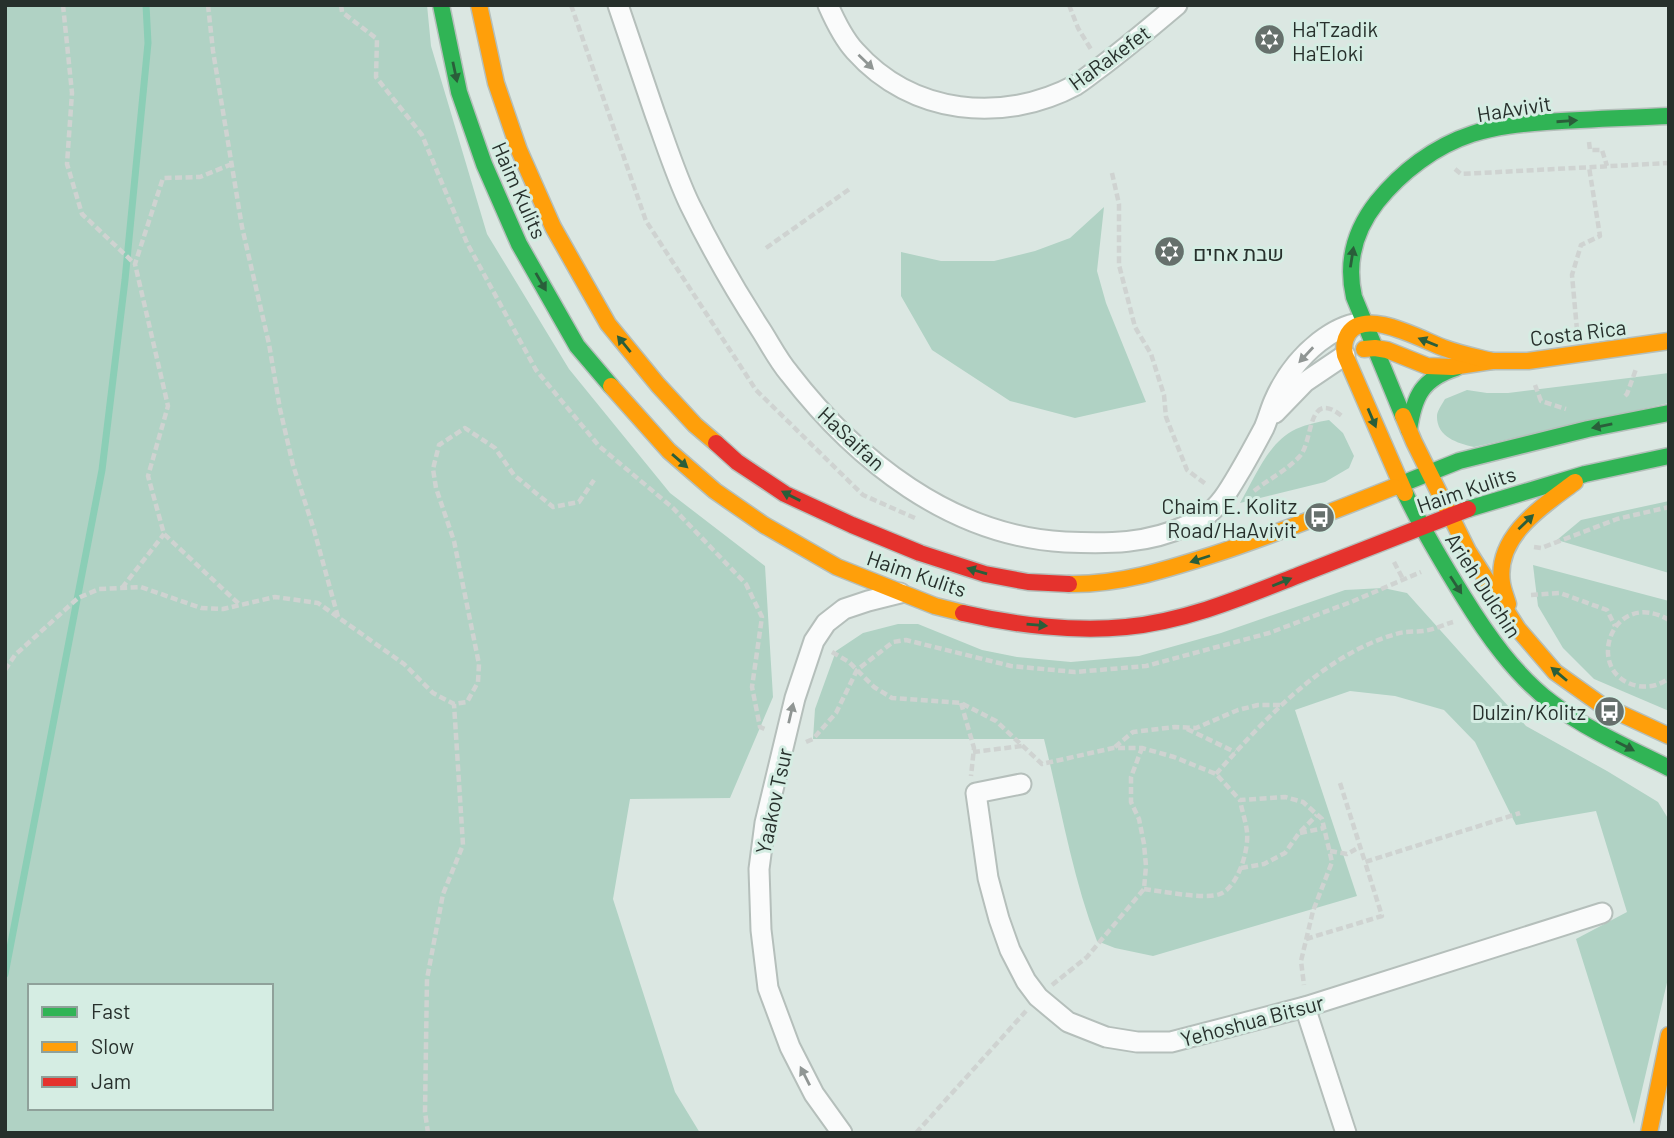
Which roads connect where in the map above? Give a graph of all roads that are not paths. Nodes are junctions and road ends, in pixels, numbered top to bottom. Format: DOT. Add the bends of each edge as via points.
graph roads {
  1 [pos="441,5"];
  2 [pos="479,5"];
  3 [pos="618,5"];
  4 [pos="828,5"];
  5 [pos="1177,5"];
  6 [pos="1669,116"];
  7 [pos="1364,323"];
  8 [pos="1669,341"];
  9 [pos="1375,348"];
  10 [pos="1345,355"];
  11 [pos="1492,361"];
  12 [pos="1462,366"];
  13 [pos="1669,413"];
  14 [pos="1265,425"];
  15 [pos="1409,430"];
  16 [pos="1669,456"];
  17 [pos="1429,472"];
  18 [pos="1585,474"];
  19 [pos="1402,483"];
  20 [pos="1450,516"];
  21 [pos="1422,526"];
  22 [pos="900,593"];
  23 [pos="1518,629"];
  24 [pos="1669,736"];
  25 [pos="1669,768"];
  26 [pos="1021,784"];
  27 [pos="1601,913"];
  28 [pos="1306,1007"];
  29 [pos="1669,1035"];
  30 [pos="842,1133"];
  31 [pos="1346,1133"];
  32 [pos="1649,1133"];
  1 -- 22 [label="main road, Haim Kulits, one-way" via="459,92 484,163 519,244 577,346 669,451 715,491 837,567"];
  19 -- 2 [label="main road, Haim Kulits, one-way" via="1265,538 1185,564 1109,582 1073,584 985,574 920,554 785,494 737,462 695,425 608,324 553,227 519,150 496,83"];
  3 -- 14 [label="street, HaSaifan" via="690,204 719,262 787,372 845,436 879,466 940,507 1005,532 1050,541 1134,542 1203,518 1224,498"];
  4 -- 5 [label="street, HaRakefet, one-way" via="853,50 873,69 904,89 967,109 1021,105 1078,84"];
  7 -- 6 [label="main road, HaAvivit, one-way" via="1350,277 1361,225 1401,177 1429,155 1462,138 1527,124"];
  7 -- 9 [label="main road, HaAvivit"];
  7 -- 10 [label="main road" via="1346,336"];
  11 -- 7 [label="main road, Costa Rica, one-way"];
  7 -- 14 [label="street, HaSaifan, one-way" via="1340,328 1304,356 1283,384"];
  8 -- 11 [label="main road, Costa Rica" via="1528,361"];
  9 -- 10 [label="main road, HaSaifan"];
  9 -- 12 [label="main road, Costa Rica" via="1427,366"];
  9 -- 15 [label="main road, Arieh Dulchin"];
  10 -- 14 [label="street, HaSaifan" via="1306,382"];
  10 -- 19 [label="main road, Arieh Dulchin, one-way"];
  11 -- 12 [label="main road, Costa Rica"];
  12 -- 15 [label="main road" via="1445,370 1423,387 1412,407"];
  13 -- 17 [label="main road, Haim Kulits, one-way" via="1524,444"];
  15 -- 17 [label="main road, Arieh Dulchin"];
  16 -- 18 [label="main road, Haim Kulits"];
  17 -- 19 [label="main road, Haim Kulits"];
  17 -- 20 [label="main road, Arieh Dulchin"];
  18 -- 20 [label="main road, Haim Kulits"];
  23 -- 18 [label="main road, one-way" via="1505,597 1503,555 1531,517"];
  19 -- 21 [label="main road, Arieh Dulchin"];
  20 -- 21 [label="main road, Haim Kulits"];
  20 -- 23 [label="main road, Arieh Dulchin"];
  22 -- 21 [label="main road, Haim Kulits, one-way" via="981,617 1034,625 1125,627 1225,604"];
  21 -- 25 [label="main road, Arieh Dulchin, one-way" via="1475,615 1516,669 1566,714"];
  30 -- 22 [label="street, Yaakov Tsur, one-way" via="814,1094 790,1047 768,988 759,869 765,823 795,698 814,641 826,623 844,609"];
  24 -- 23 [label="main road, Arieh Dulchin, one-way" via="1601,704 1555,672"];
  26 -- 28 [label="street, Yehoshua Bitsur" via="976,793 988,878 1010,950 1026,981 1068,1022 1106,1037 1171,1042"];
  27 -- 28 [label="street, Yehoshua Bitsur"];
  28 -- 31 [label="street"];
  29 -- 32 [label="main road"];
}
